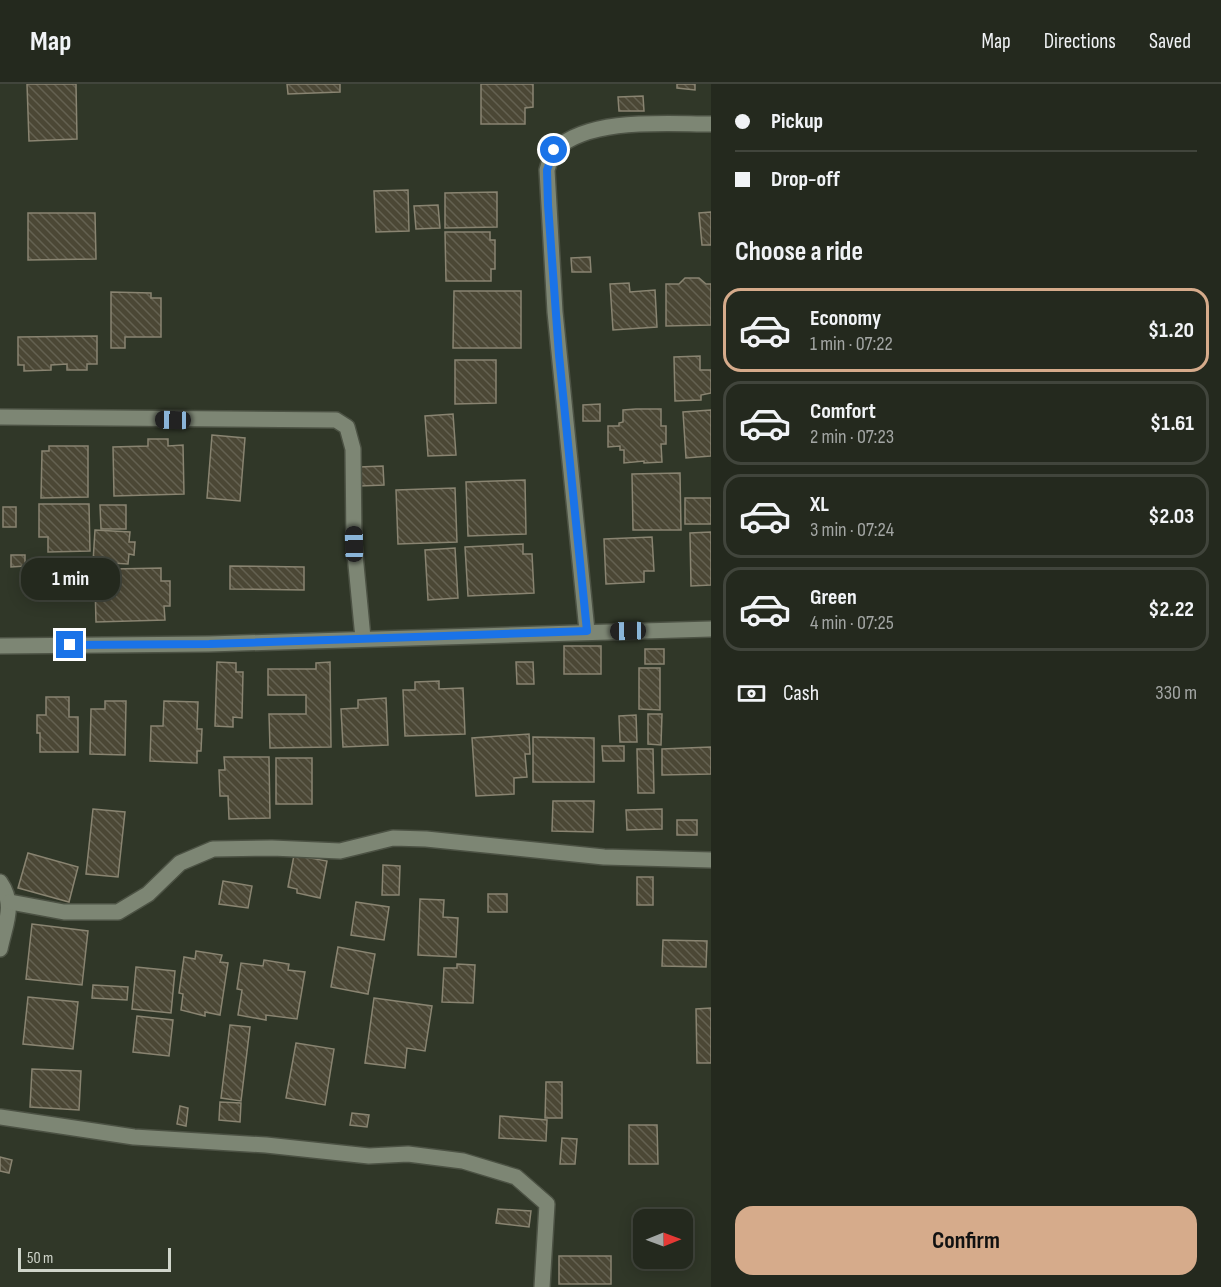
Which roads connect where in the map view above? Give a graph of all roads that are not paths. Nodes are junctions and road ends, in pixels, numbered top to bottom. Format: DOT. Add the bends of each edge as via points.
graph roads {
  1 [pos="711,124"];
  2 [pos="0,417"];
  3 [pos="711,629"];
  4 [pos="587,631"];
  5 [pos="363,638"];
  6 [pos="0,646"];
  7 [pos="711,860"];
  8 [pos="0,882"];
  9 [pos="10,902"];
  10 [pos="0,949"];
  11 [pos="0,1117"];
  12 [pos="542,1287"];
  1 -- 4 [label="street" via="630,124 578,135 554,150 547,170 555,312"];
  2 -- 5 [label="street" via="336,420 347,427 353,449 354,544"];
  3 -- 4 [label="street"];
  4 -- 5 [label="street"];
  5 -- 6 [label="street"];
  7 -- 9 [label="street" via="604,857 393,838 340,851 213,849 180,863 148,894 118,912 64,912"];
  8 -- 9 [label="street"];
  9 -- 10 [label="street"];
  11 -- 12 [label="street" via="134,1137 369,1156 408,1154 463,1161 516,1177 547,1204"];
}
